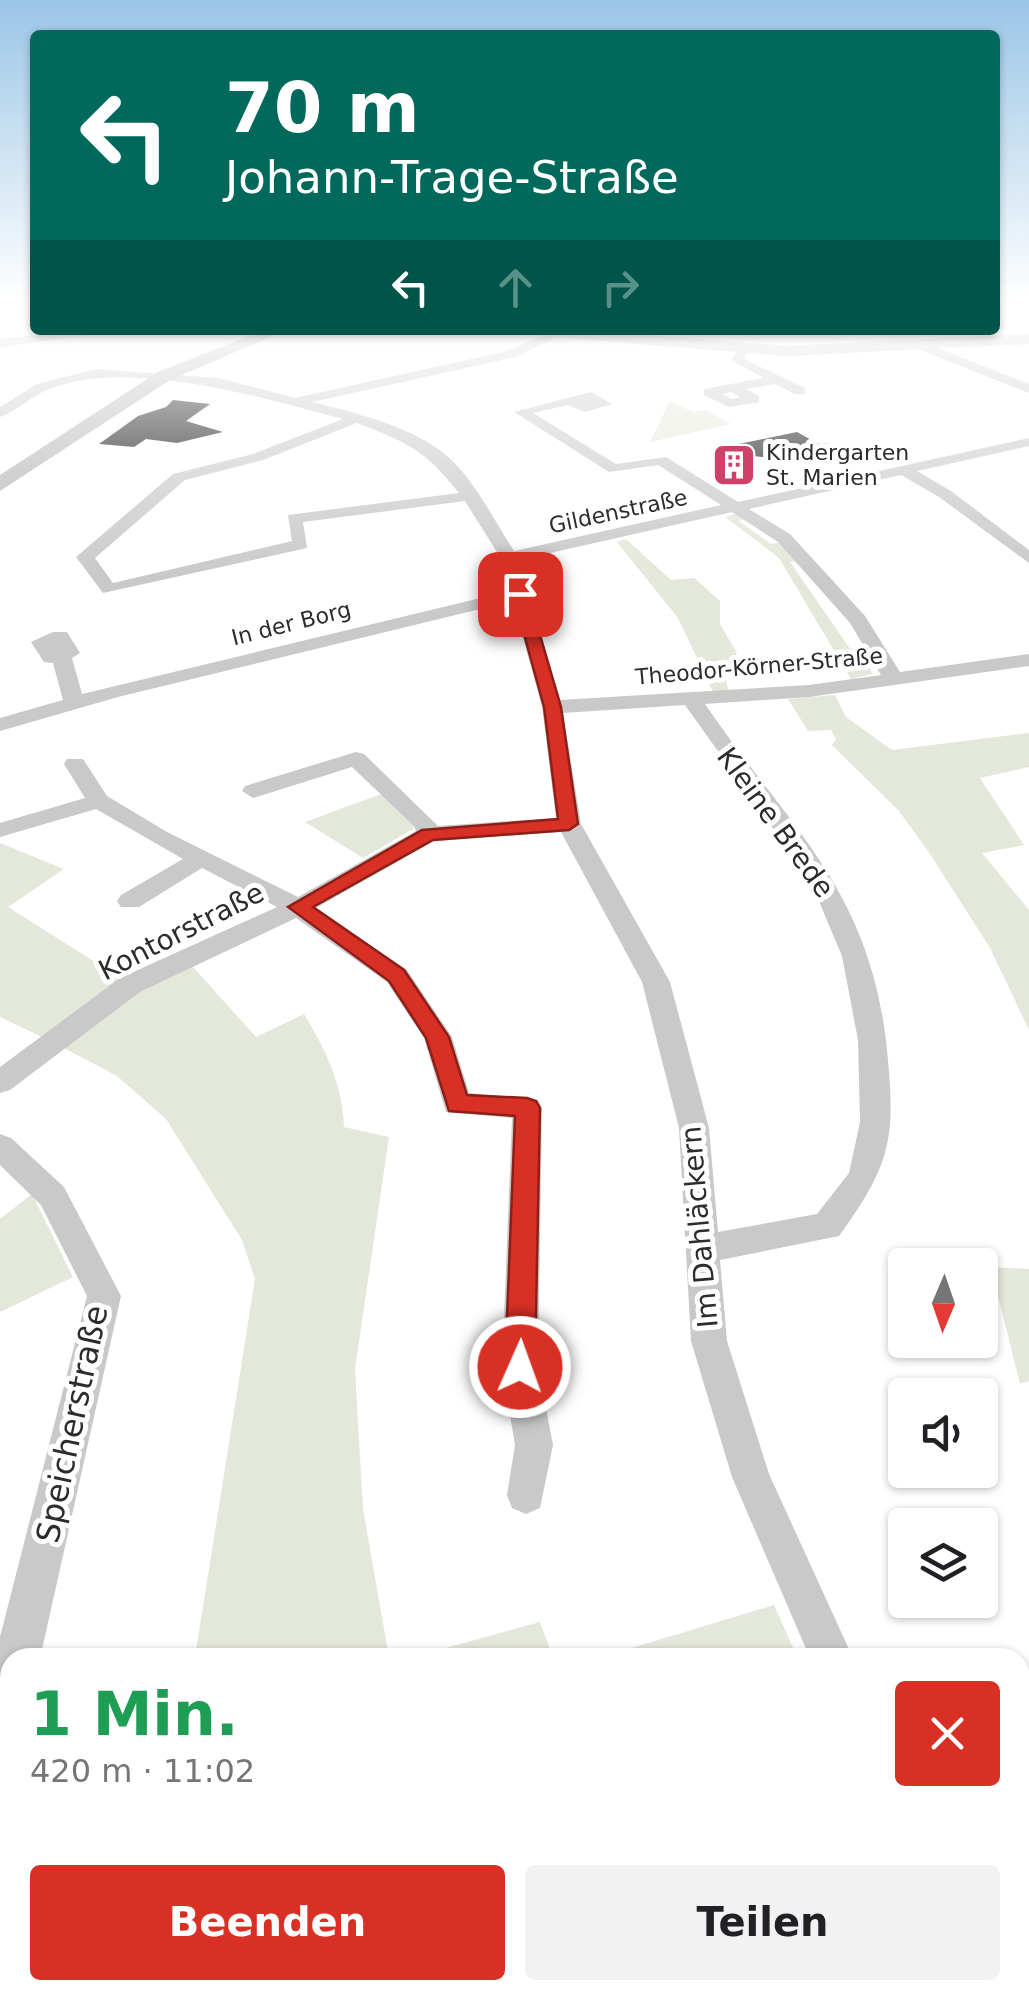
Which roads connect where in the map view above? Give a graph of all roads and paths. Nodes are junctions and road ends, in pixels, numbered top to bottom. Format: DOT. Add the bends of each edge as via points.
graph roads {
  1 [pos="35,391"];
  2 [pos="141,391"];
  3 [pos="254,391"];
  4 [pos="343,391"];
  5 [pos="570,401"];
  6 [pos="295,402"];
  7 [pos="44,405"];
  8 [pos="6,410"];
  9 [pos="357,418"];
  10 [pos="1029,442"];
  11 [pos="904,470"];
  12 [pos="0,484"];
  13 [pos="470,496"];
  14 [pos="736,507"];
  15 [pos="509,557"];
  16 [pos="1029,558"];
  17 [pos="520,594"];
  18 [pos="61,656"];
  19 [pos="1029,660"];
  20 [pos="894,678"];
  21 [pos="692,700"];
  22 [pos="75,704"];
  23 [pos="552,707"];
  24 [pos="0,725"];
  25 [pos="337,738"];
  26 [pos="356,758"];
  27 [pos="75,764"];
  28 [pos="253,791"];
  29 [pos="99,801"];
  30 [pos="569,824"];
  31 [pos="0,830"];
  32 [pos="428,834"];
  33 [pos="204,857"];
  34 [pos="130,901"];
  35 [pos="298,907"];
  36 [pos="0,1082"];
  37 [pos="0,1146"];
  38 [pos="703,1248"];
  39 [pos="526,1495"];
  40 [pos="21,1648"];
  41 [pos="828,1648"];
  1 -- 8 [label="street, Im Dahläckern"];
  2 -- 12 [label="main road"];
  3 -- 6 [label="street, Im Dahläckern"];
  4 -- 6 [label="street"];
  5 -- 14 [label="street" via="522,412 600,460 655,453"];
  6 -- 9 [label="street, Im Dahläckern"];
  7 -- 8 [label="street"];
  9 -- 13 [label="street, Im Dahläckern" via="438,456"];
  9 -- 13 [label="street" via="258,457 179,477 85,557 109,588 301,544 294,518"];
  10 -- 11 [label="street, Gildenstraße"];
  11 -- 14 [label="street, Gildenstraße"];
  11 -- 16 [label="street"];
  13 -- 15 [label="street, Im Dahläckern"];
  14 -- 15 [label="street, Gildenstraße"];
  14 -- 20 [label="street" via="784,538 820,576"];
  15 -- 17 [label="street, Im Dahläckern"];
  17 -- 22 [label="street, In der Borg"];
  17 -- 23 [label="street, Im Dahläckern"];
  18 -- 22 [label="street"];
  19 -- 20 [label="street, Theodor-Körner-Straße"];
  20 -- 21 [label="street, Theodor-Körner-Straße"];
  21 -- 23 [label="street, Theodor-Körner-Straße"];
  21 -- 38 [label="street, Kleine Brede" via="838,908 866,994 874,1058 874,1132 865,1172 827,1226"];
  22 -- 24 [label="street, In der Borg"];
  23 -- 30 [label="street, Im Dahläckern"];
  25 -- 26 [label="street"];
  26 -- 28 [label="street"];
  26 -- 32 [label="street" via="425,823"];
  27 -- 29 [label="street, Kontorstraße"];
  29 -- 31 [label="street"];
  29 -- 33 [label="street, Kontorstraße"];
  30 -- 32 [label="street, Kontorstraße"];
  30 -- 38 [label="street, Im Dahläckern" via="656,982 694,1128"];
  32 -- 35 [label="street, Kontorstraße"];
  33 -- 34 [label="street, Kontorstraße"];
  33 -- 35 [label="street, Kontorstraße"];
  35 -- 36 [label="street, Kontorstraße" via="130,985"];
  35 -- 39 [label="street" via="396,976 438,1037 457,1104 527,1108 520,1367 534,1445"];
  37 -- 40 [label="street, Speicherstraße" via="53,1196 104,1296"];
  38 -- 41 [label="street, Im Dahläckern" via="709,1341 751,1477"];
}
